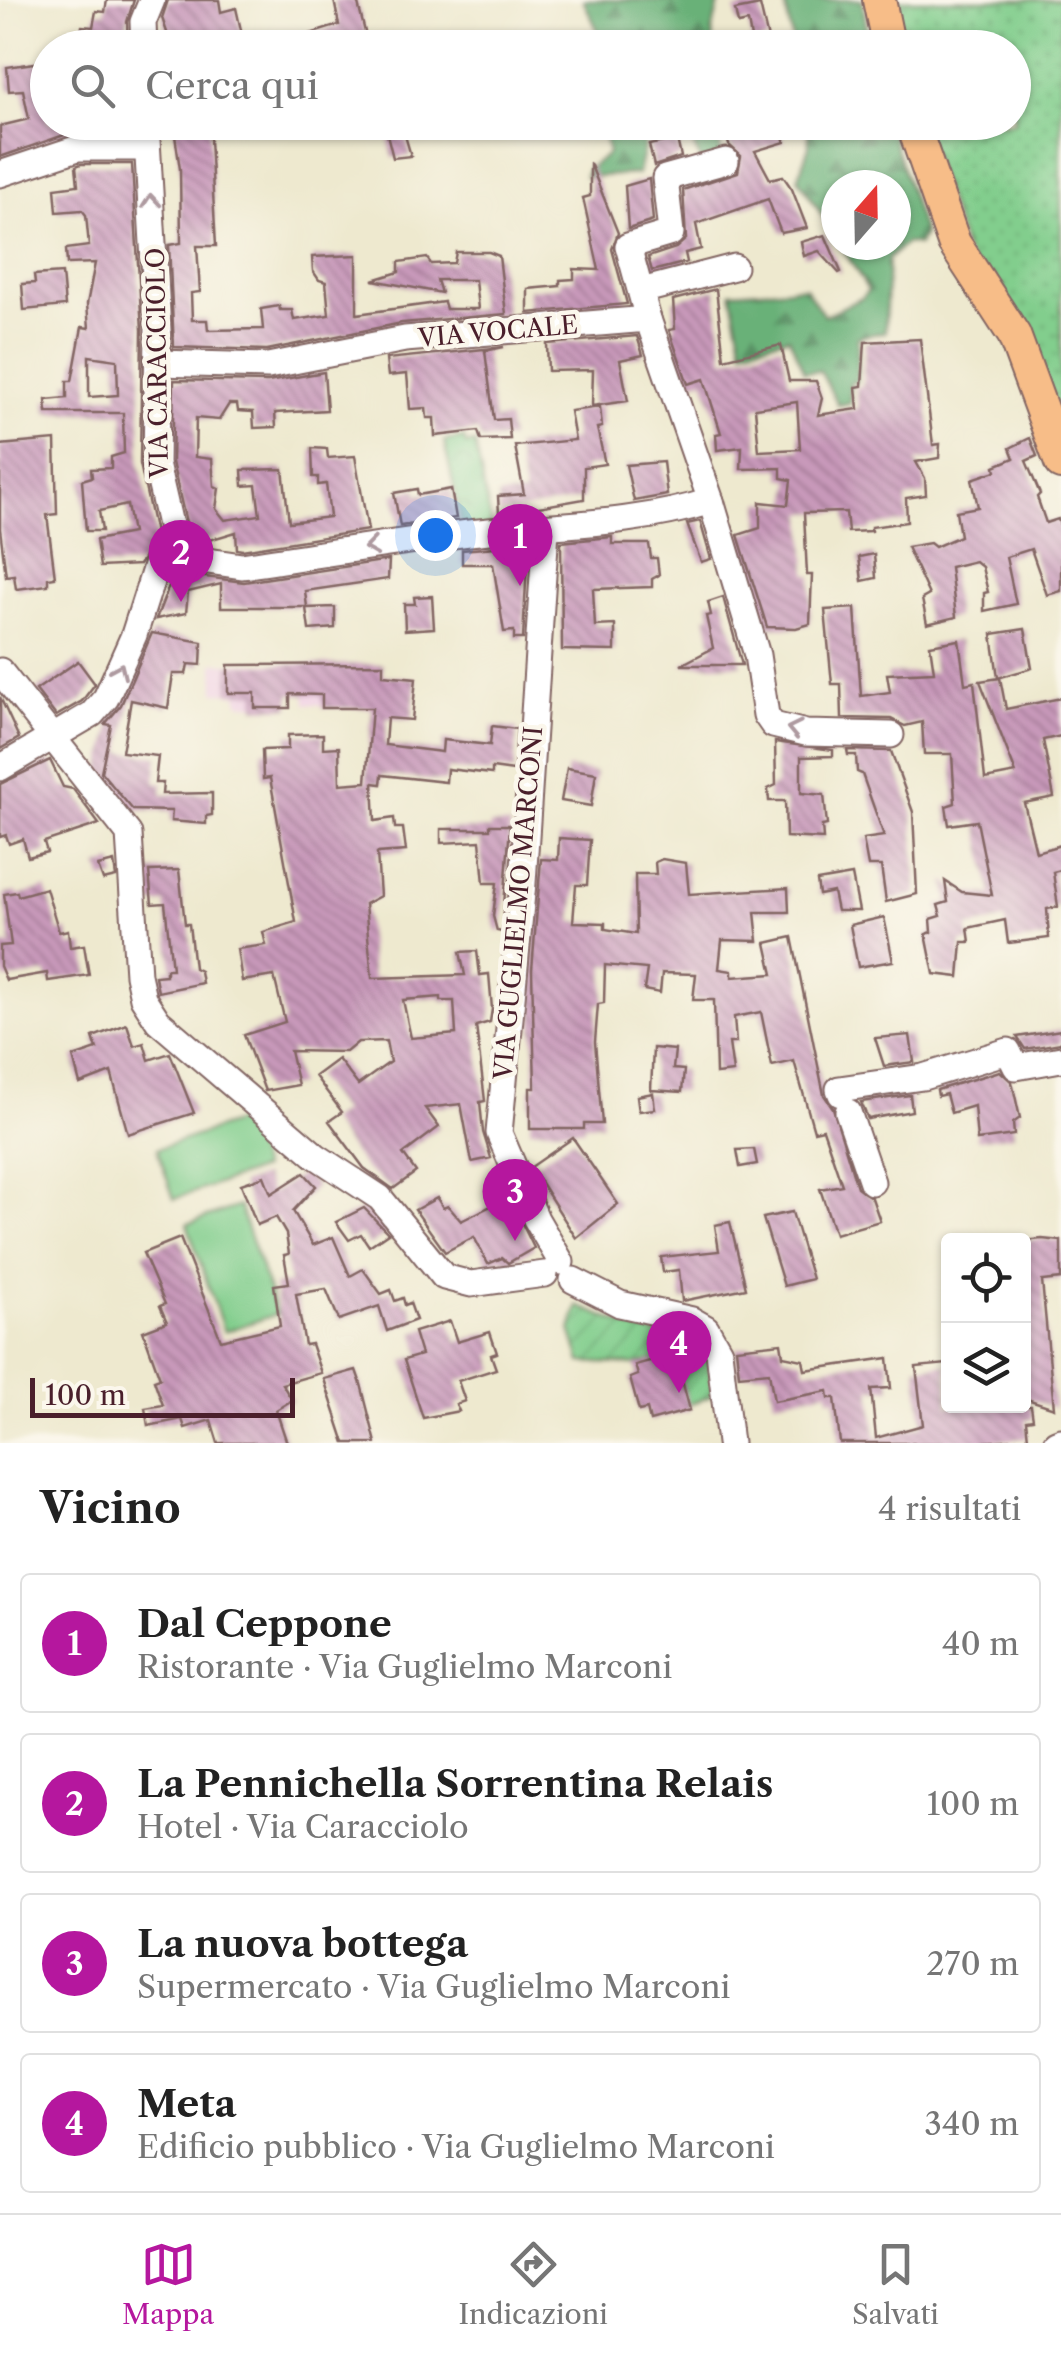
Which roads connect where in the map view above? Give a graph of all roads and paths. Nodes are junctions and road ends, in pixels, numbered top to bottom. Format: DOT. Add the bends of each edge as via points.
graph roads {
  1 [pos="152,0"];
  2 [pos="879,0"];
  3 [pos="144,30"];
  4 [pos="885,30"];
  5 [pos="120,140"];
  6 [pos="146,140"];
  7 [pos="918,140"];
  8 [pos="726,161"];
  9 [pos="0,174"];
  10 [pos="734,266"];
  11 [pos="642,291"];
  12 [pos="648,319"];
  13 [pos="158,363"];
  14 [pos="1061,463"];
  15 [pos="710,501"];
  16 [pos="546,529"];
  17 [pos="174,542"];
  18 [pos="0,671"];
  19 [pos="892,735"];
  20 [pos="55,739"];
  21 [pos="0,768"];
  22 [pos="1061,1060"];
  23 [pos="872,1182"];
  24 [pos="560,1272"];
  25 [pos="730,1443"];
  1 -- 3 [label="street"];
  2 -- 4 [label="main road"];
  5 -- 9 [label="street"];
  13 -- 6 [label="street, VIA CARACCIOLO, one-way"];
  7 -- 14 [label="main road" via="954,243 1014,334"];
  8 -- 11 [label="street" via="665,178 671,233 628,246"];
  10 -- 11 [label="street"];
  11 -- 12 [label="street"];
  12 -- 13 [label="street, VIA VOCALE" via="404,340 268,366"];
  12 -- 15 [label="street"];
  13 -- 17 [label="street, VIA CARACCIOLO" via="157,474"];
  15 -- 16 [label="street" via="676,512"];
  19 -- 15 [label="street, one-way" via="806,733 772,725"];
  16 -- 17 [label="street, one-way" via="471,533 242,566 208,561"];
  16 -- 24 [label="street, VIA GUGLIELMO MARCONI" via="499,1134"];
  20 -- 17 [label="street, one-way" via="106,698 156,566"];
  18 -- 20 [label="street"];
  20 -- 21 [label="street"];
  20 -- 24 [label="street" via="129,834 143,998 158,1022 316,1156 380,1198 444,1277 472,1284"];
  22 -- 23 [label="street" via="1016,1067 1008,1051 843,1098"];
  24 -- 25 [label="street" via="620,1304 706,1328 719,1351"];
}
